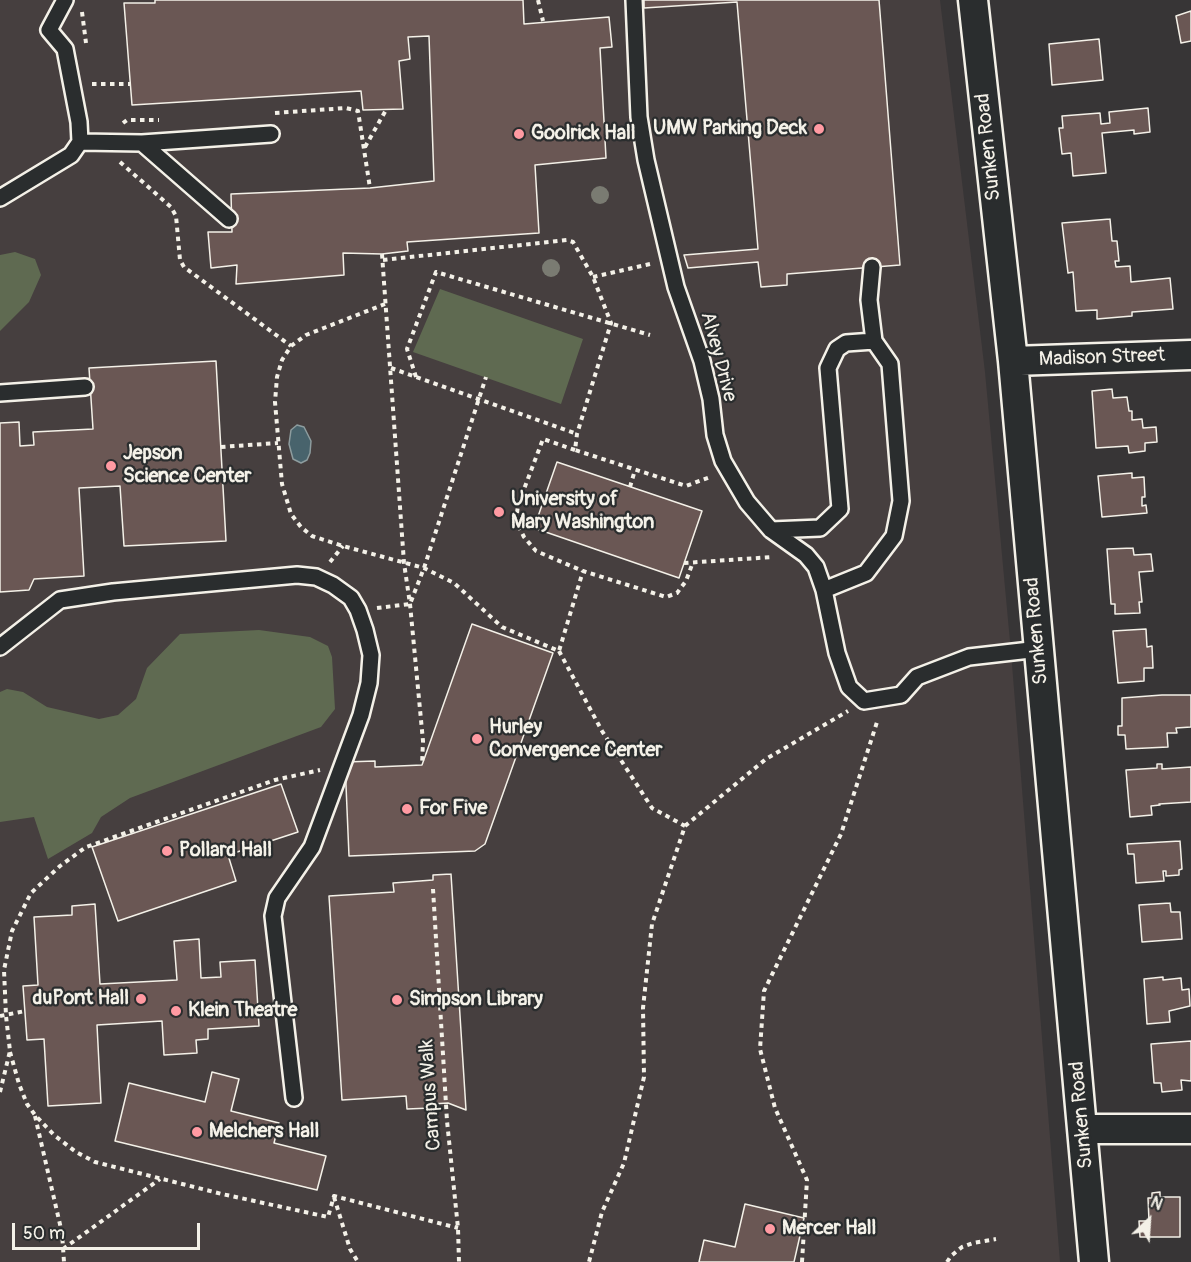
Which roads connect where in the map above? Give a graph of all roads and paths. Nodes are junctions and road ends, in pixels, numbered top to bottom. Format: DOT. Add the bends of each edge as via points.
graph roads {
  1 [pos="65,0"];
  2 [pos="538,0"];
  3 [pos="634,0"];
  4 [pos="973,0"];
  5 [pos="82,10"];
  6 [pos="543,21"];
  7 [pos="87,52"];
  8 [pos="90,74"];
  9 [pos="92,84"];
  10 [pos="130,84"];
  11 [pos="93,92"];
  12 [pos="386,110"];
  13 [pos="264,114"];
  14 [pos="161,120"];
  15 [pos="271,134"];
  16 [pos="80,142"];
  17 [pos="118,143"];
  18 [pos="142,143"];
  19 [pos="365,148"];
  20 [pos="370,188"];
  21 [pos="0,198"];
  22 [pos="229,219"];
  23 [pos="669,260"];
  24 [pos="872,267"];
  25 [pos="592,277"];
  26 [pos="385,304"];
  27 [pos="611,323"];
  28 [pos="650,335"];
  29 [pos="874,341"];
  30 [pos="291,346"];
  31 [pos="1191,355"];
  32 [pos="1012,361"];
  33 [pos="390,368"];
  34 [pos="416,377"];
  35 [pos="486,377"];
  36 [pos="85,387"];
  37 [pos="0,393"];
  38 [pos="479,398"];
  39 [pos="577,434"];
  40 [pos="278,443"];
  41 [pos="221,447"];
  42 [pos="575,450"];
  43 [pos="636,470"];
  44 [pos="728,470"];
  45 [pos="630,487"];
  46 [pos="771,530"];
  47 [pos="806,555"];
  48 [pos="693,562"];
  49 [pos="404,563"];
  50 [pos="684,563"];
  51 [pos="424,568"];
  52 [pos="583,571"];
  53 [pos="824,590"];
  54 [pos="410,604"];
  55 [pos="358,610"];
  56 [pos="0,647"];
  57 [pos="1039,649"];
  58 [pos="558,651"];
  59 [pos="864,701"];
  60 [pos="422,765"];
  61 [pos="342,767"];
  62 [pos="685,826"];
  63 [pos="433,889"];
  64 [pos="25,1011"];
  65 [pos="0,1016"];
  66 [pos="6,1016"];
  67 [pos="10,1051"];
  68 [pos="0,1092"];
  69 [pos="294,1098"];
  70 [pos="35,1115"];
  71 [pos="1083,1129"];
  72 [pos="1191,1129"];
  73 [pos="160,1179"];
  74 [pos="333,1196"];
  75 [pos="458,1228"];
  76 [pos="996,1239"];
  77 [pos="63,1250"];
  78 [pos="64,1262"];
  79 [pos="358,1262"];
  80 [pos="459,1262"];
  81 [pos="589,1262"];
  82 [pos="802,1262"];
  83 [pos="947,1262"];
  84 [pos="1094,1262"];
  1 -- 16 [label="lane" via="49,30 65,49"];
  2 -- 6 [label="path"];
  3 -- 23 [label="lane, Alvey Drive" via="639,117"];
  4 -- 32 [label="street, Sunken Road"];
  5 -- 7 [label="path"];
  8 -- 9 [label="path"];
  9 -- 10 [label="path"];
  9 -- 11 [label="path"];
  12 -- 19 [label="path"];
  13 -- 19 [label="path" via="346,108 357,111"];
  14 -- 17 [label="path" via="127,120 118,129"];
  15 -- 18 [label="lane"];
  16 -- 17 [label="lane"];
  16 -- 21 [label="lane" via="71,155"];
  17 -- 18 [label="lane"];
  17 -- 30 [label="path" via="122,166 171,207 176,216 184,267"];
  18 -- 22 [label="lane"];
  19 -- 20 [label="path"];
  23 -- 25 [label="path"];
  23 -- 44 [label="lane, Alvey Drive" via="702,361 715,435"];
  24 -- 29 [label="lane" via="869,300"];
  25 -- 26 [label="path" via="573,242 567,240 383,257"];
  25 -- 27 [label="path"];
  26 -- 30 [label="path" via="306,335"];
  26 -- 33 [label="path"];
  27 -- 28 [label="path"];
  27 -- 34 [label="path" via="436,272 407,349"];
  27 -- 39 [label="path"];
  29 -- 46 [label="lane" via="846,343 837,349 828,368 840,509 820,528"];
  29 -- 53 [label="lane" via="890,364 899,513 894,536 866,573"];
  30 -- 40 [label="path" via="277,377"];
  31 -- 32 [label="street, Madison Street"];
  32 -- 57 [label="street, Sunken Road"];
  33 -- 34 [label="path"];
  33 -- 49 [label="path"];
  34 -- 38 [label="path"];
  35 -- 38 [label="path"];
  36 -- 37 [label="lane"];
  38 -- 39 [label="path"];
  38 -- 51 [label="path"];
  39 -- 42 [label="path"];
  40 -- 41 [label="path"];
  40 -- 49 [label="path" via="282,484 291,514 301,527 325,541"];
  42 -- 43 [label="path"];
  42 -- 52 [label="path" via="543,439 518,505 516,521 536,551"];
  43 -- 44 [label="path" via="686,486"];
  43 -- 45 [label="path"];
  44 -- 46 [label="lane, Alvey Drive" via="747,502"];
  46 -- 47 [label="lane, Alvey Drive"];
  47 -- 48 [label="path"];
  47 -- 53 [label="lane, Alvey Drive" via="816,567"];
  48 -- 50 [label="path"];
  48 -- 52 [label="path" via="677,593 666,597"];
  49 -- 51 [label="path"];
  49 -- 54 [label="path"];
  51 -- 54 [label="path"];
  51 -- 58 [label="path" via="454,583 502,627"];
  52 -- 58 [label="path"];
  53 -- 59 [label="lane, Alvey Drive" via="837,653 849,687"];
  54 -- 55 [label="path"];
  54 -- 60 [label="path"];
  55 -- 56 [label="lane" via="351,598 333,585 297,575 113,592 60,600"];
  55 -- 61 [label="lane" via="371,656 369,683"];
  57 -- 59 [label="lane" via="969,657 917,677 901,695"];
  57 -- 71 [label="street, Sunken Road"];
  58 -- 62 [label="path" via="602,731 652,808"];
  59 -- 62 [label="path" via="766,759"];
  59 -- 82 [label="path" via="879,717 841,834 764,992 760,1050 775,1108 807,1180"];
  61 -- 66 [label="path" via="274,780 86,847 60,866 31,893 12,931 4,970"];
  61 -- 69 [label="lane" via="312,847 277,898 273,916"];
  62 -- 81 [label="path" via="652,924 643,1008 644,1077 624,1163 602,1212"];
  63 -- 75 [label="path, Campus Walk" via="447,1121"];
  64 -- 66 [label="path"];
  65 -- 66 [label="path"];
  66 -- 67 [label="path"];
  67 -- 68 [label="path"];
  67 -- 70 [label="path" via="18,1084"];
  70 -- 73 [label="path" via="54,1135 95,1162"];
  70 -- 77 [label="path"];
  71 -- 72 [label="street"];
  71 -- 84 [label="street, Sunken Road"];
  73 -- 74 [label="path" via="328,1217"];
  73 -- 77 [label="path"];
  74 -- 75 [label="path"];
  74 -- 79 [label="path"];
  75 -- 80 [label="path, Campus Walk"];
  76 -- 83 [label="path" via="962,1247"];
  77 -- 78 [label="path"];
}
